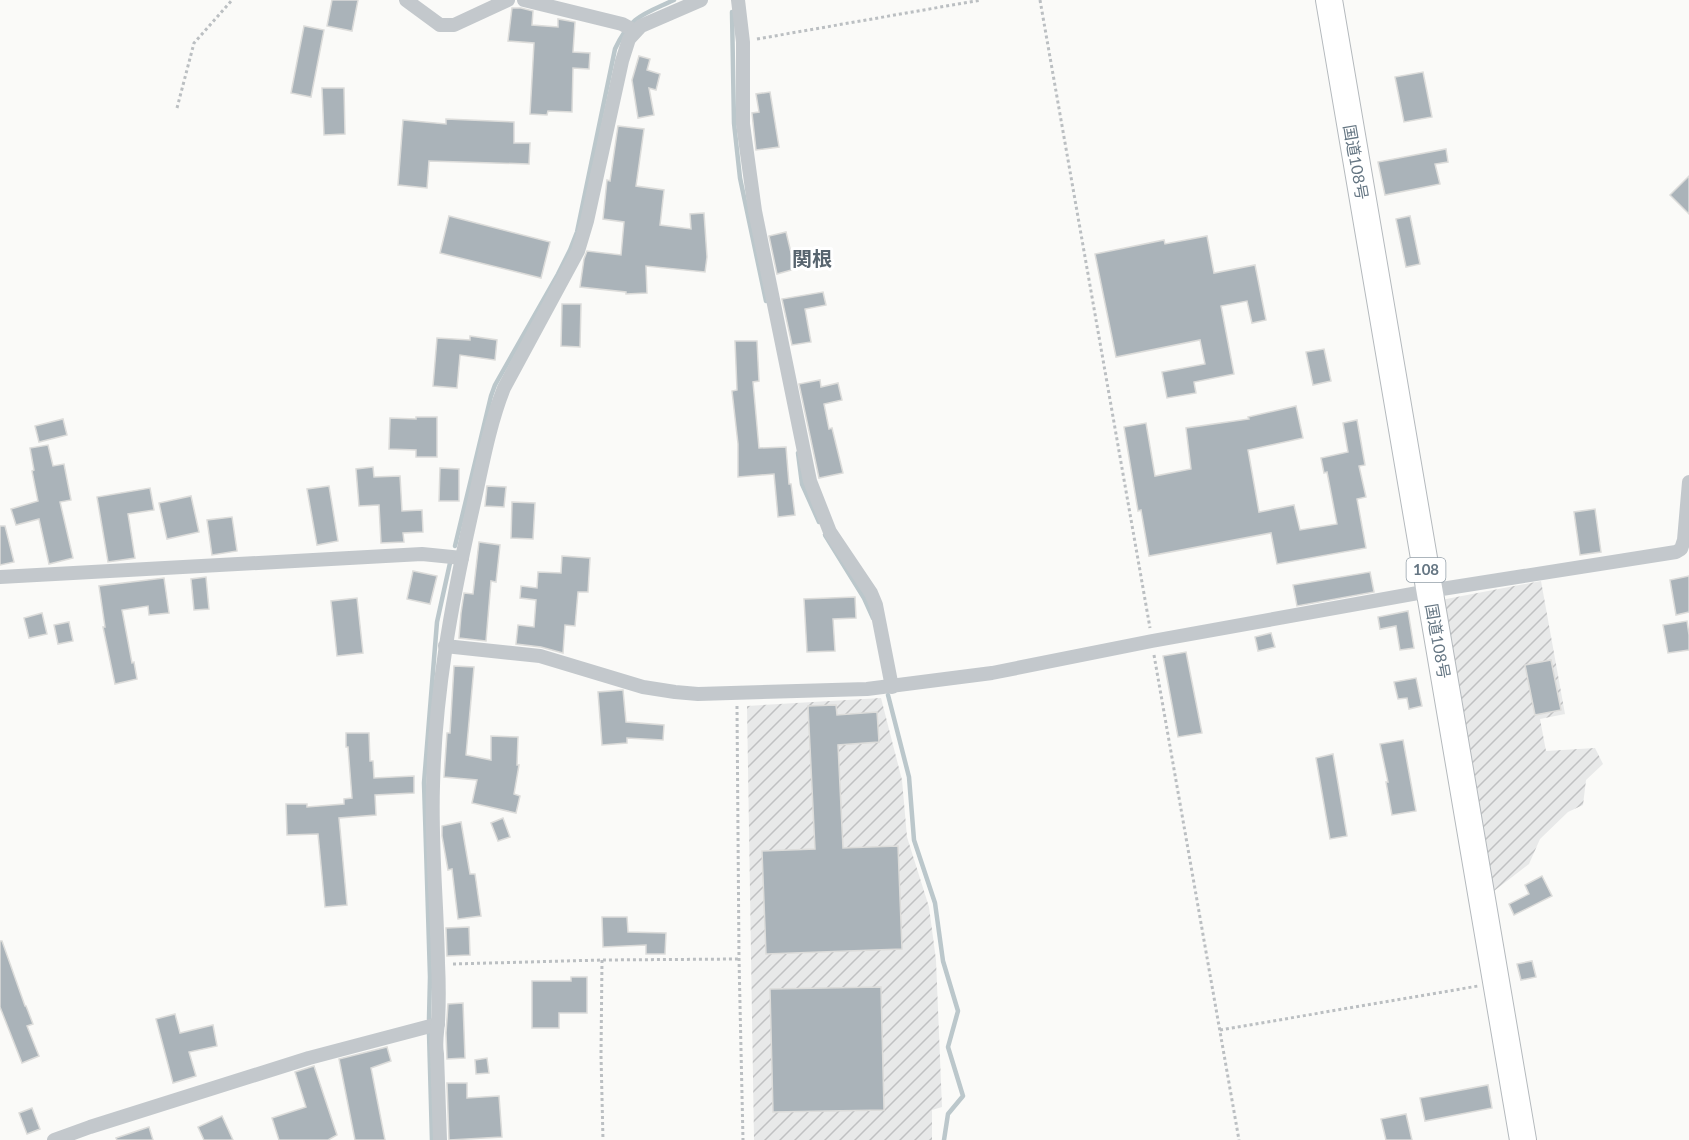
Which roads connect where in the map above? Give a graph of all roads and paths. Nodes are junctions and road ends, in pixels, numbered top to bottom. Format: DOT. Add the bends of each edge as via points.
graph roads {
  1 [pos="232,0"];
  2 [pos="406,0"];
  3 [pos="508,0"];
  4 [pos="524,0"];
  5 [pos="701,0"];
  6 [pos="738,0"];
  7 [pos="981,0"];
  8 [pos="1040,0"];
  9 [pos="1329,0"];
  10 [pos="630,28"];
  11 [pos="744,42"];
  12 [pos="177,108"];
  13 [pos="1689,482"];
  14 [pos="1685,550"];
  15 [pos="462,558"];
  16 [pos="0,577"];
  17 [pos="1430,591"];
  18 [pos="1152,641"];
  19 [pos="445,646"];
  20 [pos="892,687"];
  21 [pos="737,692"];
  22 [pos="739,959"];
  23 [pos="602,960"];
  24 [pos="438,965"];
  25 [pos="1497,983"];
  26 [pos="438,1024"];
  27 [pos="1220,1030"];
  28 [pos="54,1140"];
  29 [pos="440,1140"];
  30 [pos="603,1140"];
  31 [pos="743,1140"];
  32 [pos="1239,1140"];
  33 [pos="1523,1140"];
  1 -- 12 [label="path" via="194,43"];
  2 -- 3 [label="street" via="440,26 450,26"];
  4 -- 10 [label="street"];
  5 -- 10 [label="street"];
  6 -- 11 [label="street"];
  7 -- 11 [label="path"];
  8 -- 18 [label="path"];
  9 -- 17 [label="highway, 国道108号 / 108"];
  10 -- 15 [label="street" via="578,251 497,406"];
  11 -- 20 [label="street" via="743,124 754,200 810,481 830,532 876,605"];
  13 -- 14 [label="street"];
  14 -- 17 [label="street"];
  15 -- 16 [label="street" via="422,554"];
  15 -- 19 [label="street"];
  17 -- 18 [label="street"];
  17 -- 25 [label="highway, 国道108号 / 108"];
  18 -- 20 [label="street" via="992,673"];
  18 -- 27 [label="path"];
  19 -- 21 [label="street" via="540,656 654,689 698,694"];
  19 -- 24 [label="street" via="433,785"];
  20 -- 21 [label="street"];
  21 -- 22 [label="path"];
  22 -- 23 [label="path"];
  22 -- 31 [label="path"];
  23 -- 24 [label="path"];
  23 -- 30 [label="path"];
  24 -- 26 [label="street"];
  25 -- 27 [label="path"];
  25 -- 33 [label="highway, 国道108号 / 108"];
  26 -- 28 [label="street" via="309,1058"];
  26 -- 29 [label="street" via="435,1042"];
  27 -- 32 [label="path"];
}
